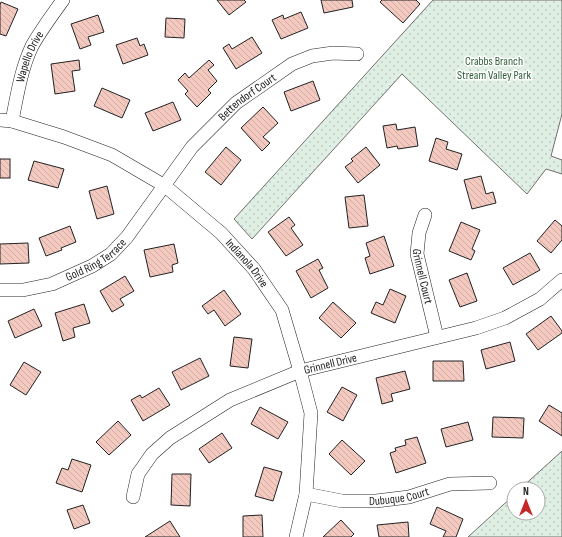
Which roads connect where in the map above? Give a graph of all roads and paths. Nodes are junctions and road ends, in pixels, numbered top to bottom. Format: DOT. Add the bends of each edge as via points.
graph roads {
  1 [pos="63,0"];
  2 [pos="357,54"];
  3 [pos="6,120"];
  4 [pos="165,186"];
  5 [pos="425,215"];
  6 [pos="562,280"];
  7 [pos="0,290"];
  8 [pos="437,337"];
  9 [pos="300,371"];
  10 [pos="490,483"];
  11 [pos="306,494"];
  12 [pos="133,497"];
  13 [pos="296,537"];
  1 -- 3 [label="street, Wapello Drive" via="48,19 32,48"];
  2 -- 4 [label="street, Bettendorf Court" via="312,56 292,64 236,103 192,147"];
  3 -- 4 [label="street, Indianola Drive" via="64,137 112,155"];
  4 -- 7 [label="street, Gold Ring Terrace" via="127,237 111,254 92,266 52,284 23,290"];
  4 -- 9 [label="street, Indianola Drive" via="221,233 254,269 282,310"];
  5 -- 8 [label="street, Grinnell Court" via="419,233 417,254"];
  6 -- 8 [label="street, Grinnell Drive" via="540,298 506,318"];
  8 -- 9 [label="street, Grinnell Drive"];
  9 -- 11 [label="street, Indianola Drive" via="311,413"];
  9 -- 12 [label="street, Grinnell Drive" via="230,400 170,438 142,466"];
  10 -- 11 [label="street, Dubuque Court" via="450,484 409,497 376,501 342,500"];
  11 -- 13 [label="street, Indianola Drive"];
}
